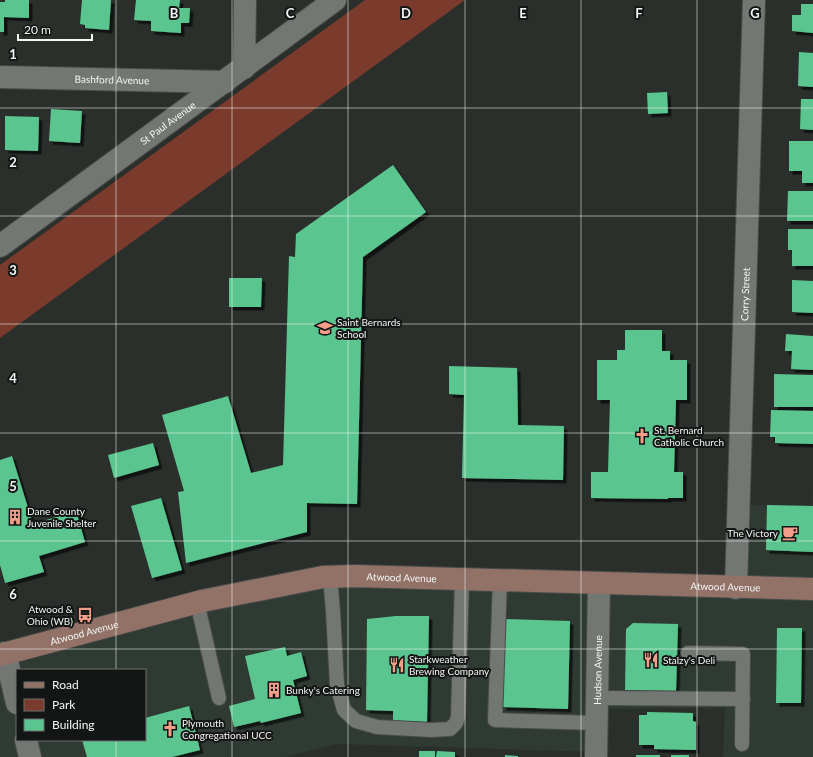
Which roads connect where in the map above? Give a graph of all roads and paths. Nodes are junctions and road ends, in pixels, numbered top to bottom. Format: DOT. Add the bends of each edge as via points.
graph roads {
  1 [pos="245,0"];
  2 [pos="335,0"];
  3 [pos="754,0"];
  4 [pos="244,68"];
  5 [pos="0,77"];
  6 [pos="225,82"];
  7 [pos="0,246"];
  8 [pos="330,577"];
  9 [pos="462,579"];
  10 [pos="500,580"];
  11 [pos="599,584"];
  12 [pos="736,588"];
  13 [pos="813,589"];
  14 [pos="197,602"];
  15 [pos="688,653"];
  16 [pos="3,654"];
  17 [pos="219,698"];
  18 [pos="597,698"];
  19 [pos="743,699"];
  20 [pos="16,700"];
  21 [pos="596,723"];
  22 [pos="26,741"];
  23 [pos="742,744"];
  24 [pos="30,757"];
  25 [pos="596,757"];
  1 -- 4 [label="street"];
  2 -- 4 [label="street, St Paul Avenue"];
  3 -- 12 [label="street, Corry Street"];
  4 -- 6 [label="street, St Paul Avenue"];
  5 -- 6 [label="street, Bashford Avenue"];
  6 -- 7 [label="street, St Paul Avenue"];
  8 -- 9 [label="street, Atwood Avenue"];
  8 -- 9 [label="lane" via="337,685 344,710 356,721 377,727 431,730 450,729 458,717"];
  8 -- 14 [label="street, Atwood Avenue"];
  9 -- 10 [label="street, Atwood Avenue"];
  10 -- 11 [label="street, Atwood Avenue"];
  10 -- 21 [label="lane" via="495,720"];
  11 -- 12 [label="street, Atwood Avenue"];
  11 -- 18 [label="street, Hudson Avenue"];
  12 -- 13 [label="street, Atwood Avenue"];
  14 -- 16 [label="street, Atwood Avenue"];
  14 -- 17 [label="lane"];
  15 -- 19 [label="lane" via="743,654"];
  16 -- 20 [label="street"];
  18 -- 19 [label="lane"];
  18 -- 21 [label="street, Hudson Avenue"];
  19 -- 23 [label="lane"];
  21 -- 25 [label="street, Hudson Avenue"];
  22 -- 24 [label="street"];
}
